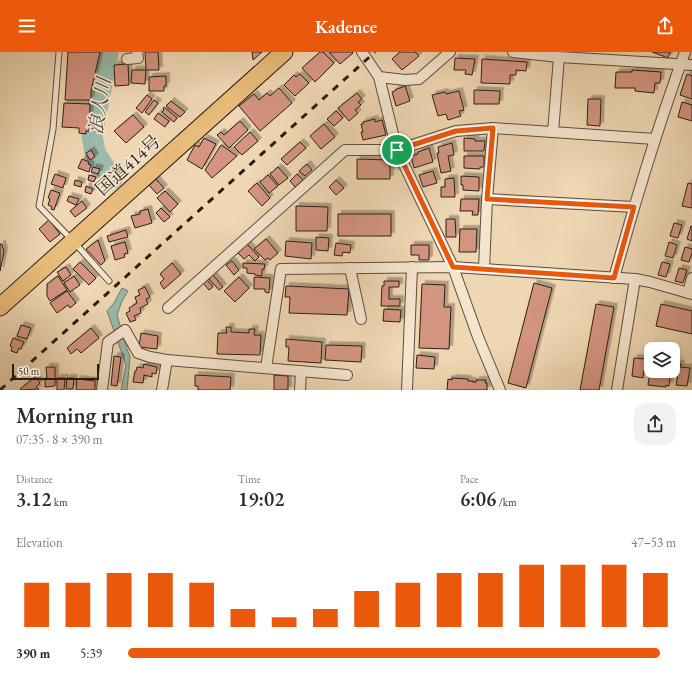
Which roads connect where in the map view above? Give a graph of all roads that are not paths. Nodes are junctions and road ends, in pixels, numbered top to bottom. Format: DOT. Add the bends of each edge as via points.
graph roads {
  1 [pos="59,52"];
  2 [pos="138,52"];
  3 [pos="284,52"];
  4 [pos="362,52"];
  5 [pos="450,52"];
  6 [pos="513,52"];
  7 [pos="685,52"];
  8 [pos="611,56"];
  9 [pos="559,57"];
  10 [pos="126,59"];
  11 [pos="680,65"];
  12 [pos="692,66"];
  13 [pos="379,78"];
  14 [pos="493,128"];
  15 [pos="553,132"];
  16 [pos="655,139"];
  17 [pos="397,150"];
  18 [pos="487,199"];
  19 [pos="634,207"];
  20 [pos="73,241"];
  21 [pos="412,267"];
  22 [pos="453,267"];
  23 [pos="350,268"];
  24 [pos="484,269"];
  25 [pos="614,278"];
  26 [pos="692,278"];
  27 [pos="636,279"];
  28 [pos="108,280"];
  29 [pos="690,294"];
  30 [pos="0,307"];
  31 [pos="168,308"];
  32 [pos="361,319"];
  33 [pos="167,360"];
  34 [pos="266,368"];
  35 [pos="301,371"];
  36 [pos="347,374"];
  37 [pos="102,390"];
  38 [pos="162,390"];
  39 [pos="300,390"];
  40 [pos="406,390"];
  41 [pos="500,390"];
  42 [pos="617,390"];
  1 -- 20 [label="lane" via="53,129 39,206"];
  2 -- 10 [label="street" via="138,58"];
  3 -- 20 [label="highway, 国道414号"];
  4 -- 13 [label="street"];
  5 -- 13 [label="street" via="419,79"];
  6 -- 9 [label="street"];
  7 -- 11 [label="street"];
  8 -- 9 [label="street"];
  8 -- 11 [label="street"];
  9 -- 15 [label="street"];
  11 -- 12 [label="street"];
  11 -- 16 [label="street"];
  13 -- 17 [label="street"];
  14 -- 15 [label="street"];
  14 -- 17 [label="street" via="456,131"];
  14 -- 18 [label="street"];
  15 -- 16 [label="street"];
  16 -- 19 [label="street"];
  17 -- 22 [label="street"];
  17 -- 31 [label="street" via="345,150"];
  18 -- 19 [label="street"];
  18 -- 24 [label="street"];
  19 -- 25 [label="street"];
  20 -- 28 [label="lane"];
  20 -- 30 [label="highway, 国道414号"];
  21 -- 22 [label="street"];
  21 -- 23 [label="street"];
  21 -- 40 [label="street"];
  22 -- 24 [label="street"];
  22 -- 41 [label="street"];
  23 -- 32 [label="street"];
  23 -- 34 [label="street" via="281,269"];
  24 -- 25 [label="street"];
  25 -- 27 [label="street"];
  26 -- 29 [label="street"];
  27 -- 29 [label="street"];
  27 -- 42 [label="street"];
  33 -- 34 [label="street"];
  33 -- 37 [label="street" via="138,353 125,330 108,342"];
  33 -- 38 [label="street"];
  34 -- 35 [label="street"];
  35 -- 36 [label="street"];
  35 -- 39 [label="street"];
}
